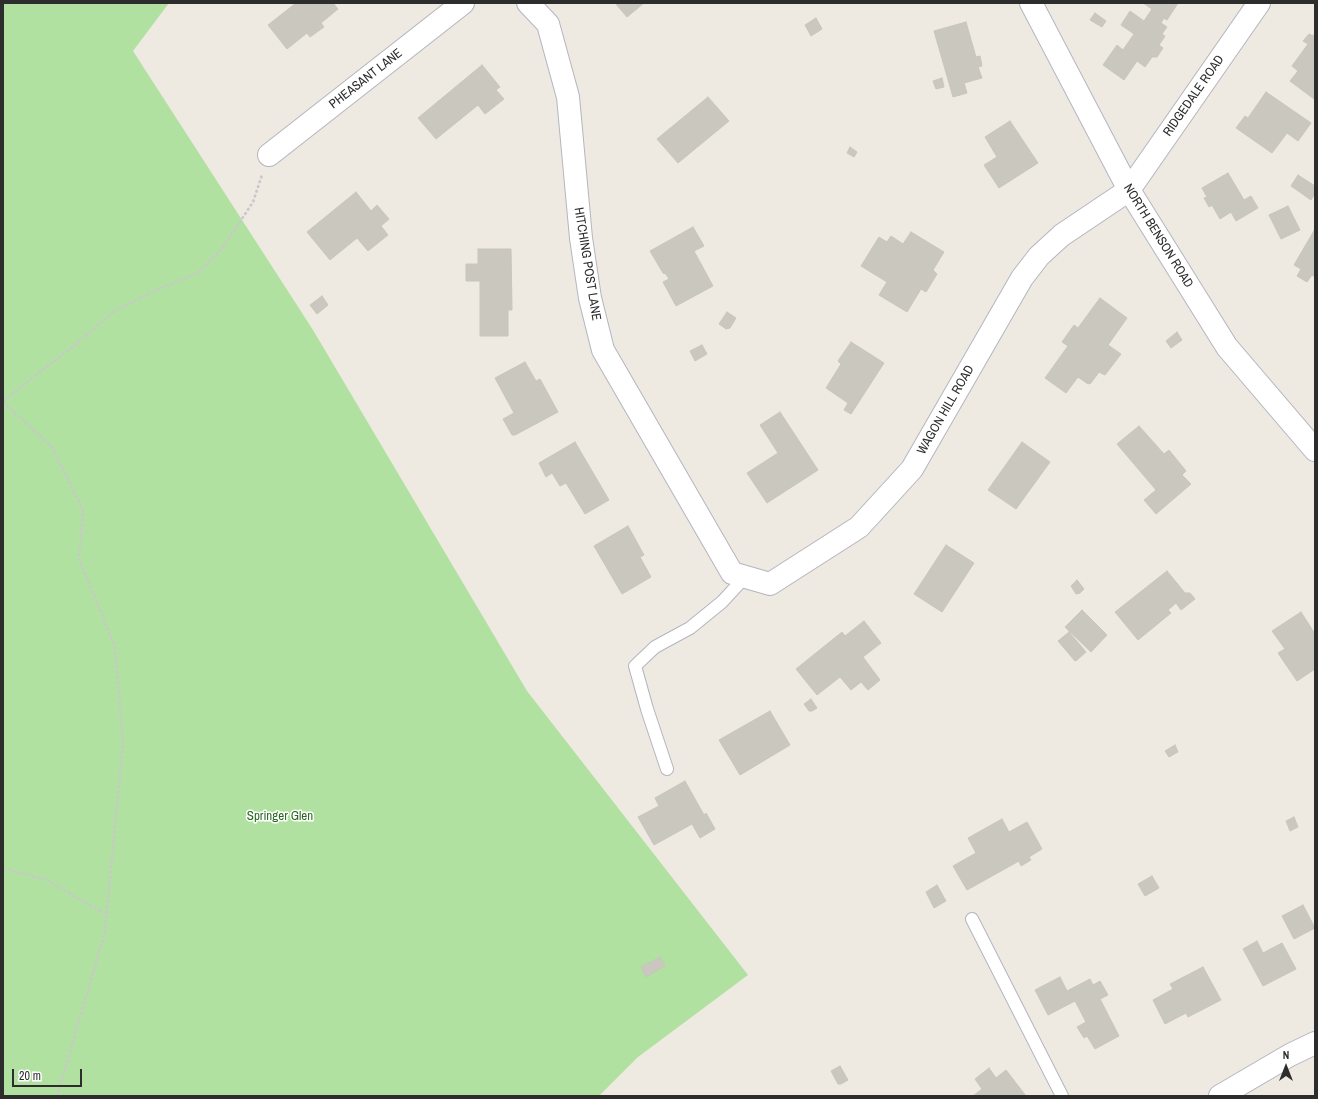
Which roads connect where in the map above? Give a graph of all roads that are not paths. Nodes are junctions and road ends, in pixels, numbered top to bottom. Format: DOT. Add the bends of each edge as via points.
graph roads {
  1 [pos="463,3"];
  2 [pos="528,3"];
  3 [pos="1031,3"];
  4 [pos="1259,3"];
  5 [pos="269,155"];
  6 [pos="1129,190"];
  7 [pos="1315,450"];
  8 [pos="739,575"];
  9 [pos="667,769"];
  10 [pos="972,919"];
  11 [pos="1315,1043"];
  12 [pos="1062,1096"];
  13 [pos="1220,1096"];
  1 -- 5 [label="street, PHEASANT LANE"];
  2 -- 8 [label="street, HITCHING POST LANE" via="548,24 568,97 581,238 590,298 603,350"];
  3 -- 6 [label="street, NORTH BENSON ROAD"];
  4 -- 6 [label="street, RIDGEDALE ROAD"];
  6 -- 7 [label="street, NORTH BENSON ROAD" via="1227,347"];
  6 -- 8 [label="street, WAGON HILL ROAD" via="1062,235 1039,256 1022,278 912,469 859,527 770,584"];
  8 -- 9 [label="lane" via="722,602 690,628 656,646 635,666"];
  10 -- 12 [label="lane"];
  11 -- 13 [label="street"];
}
